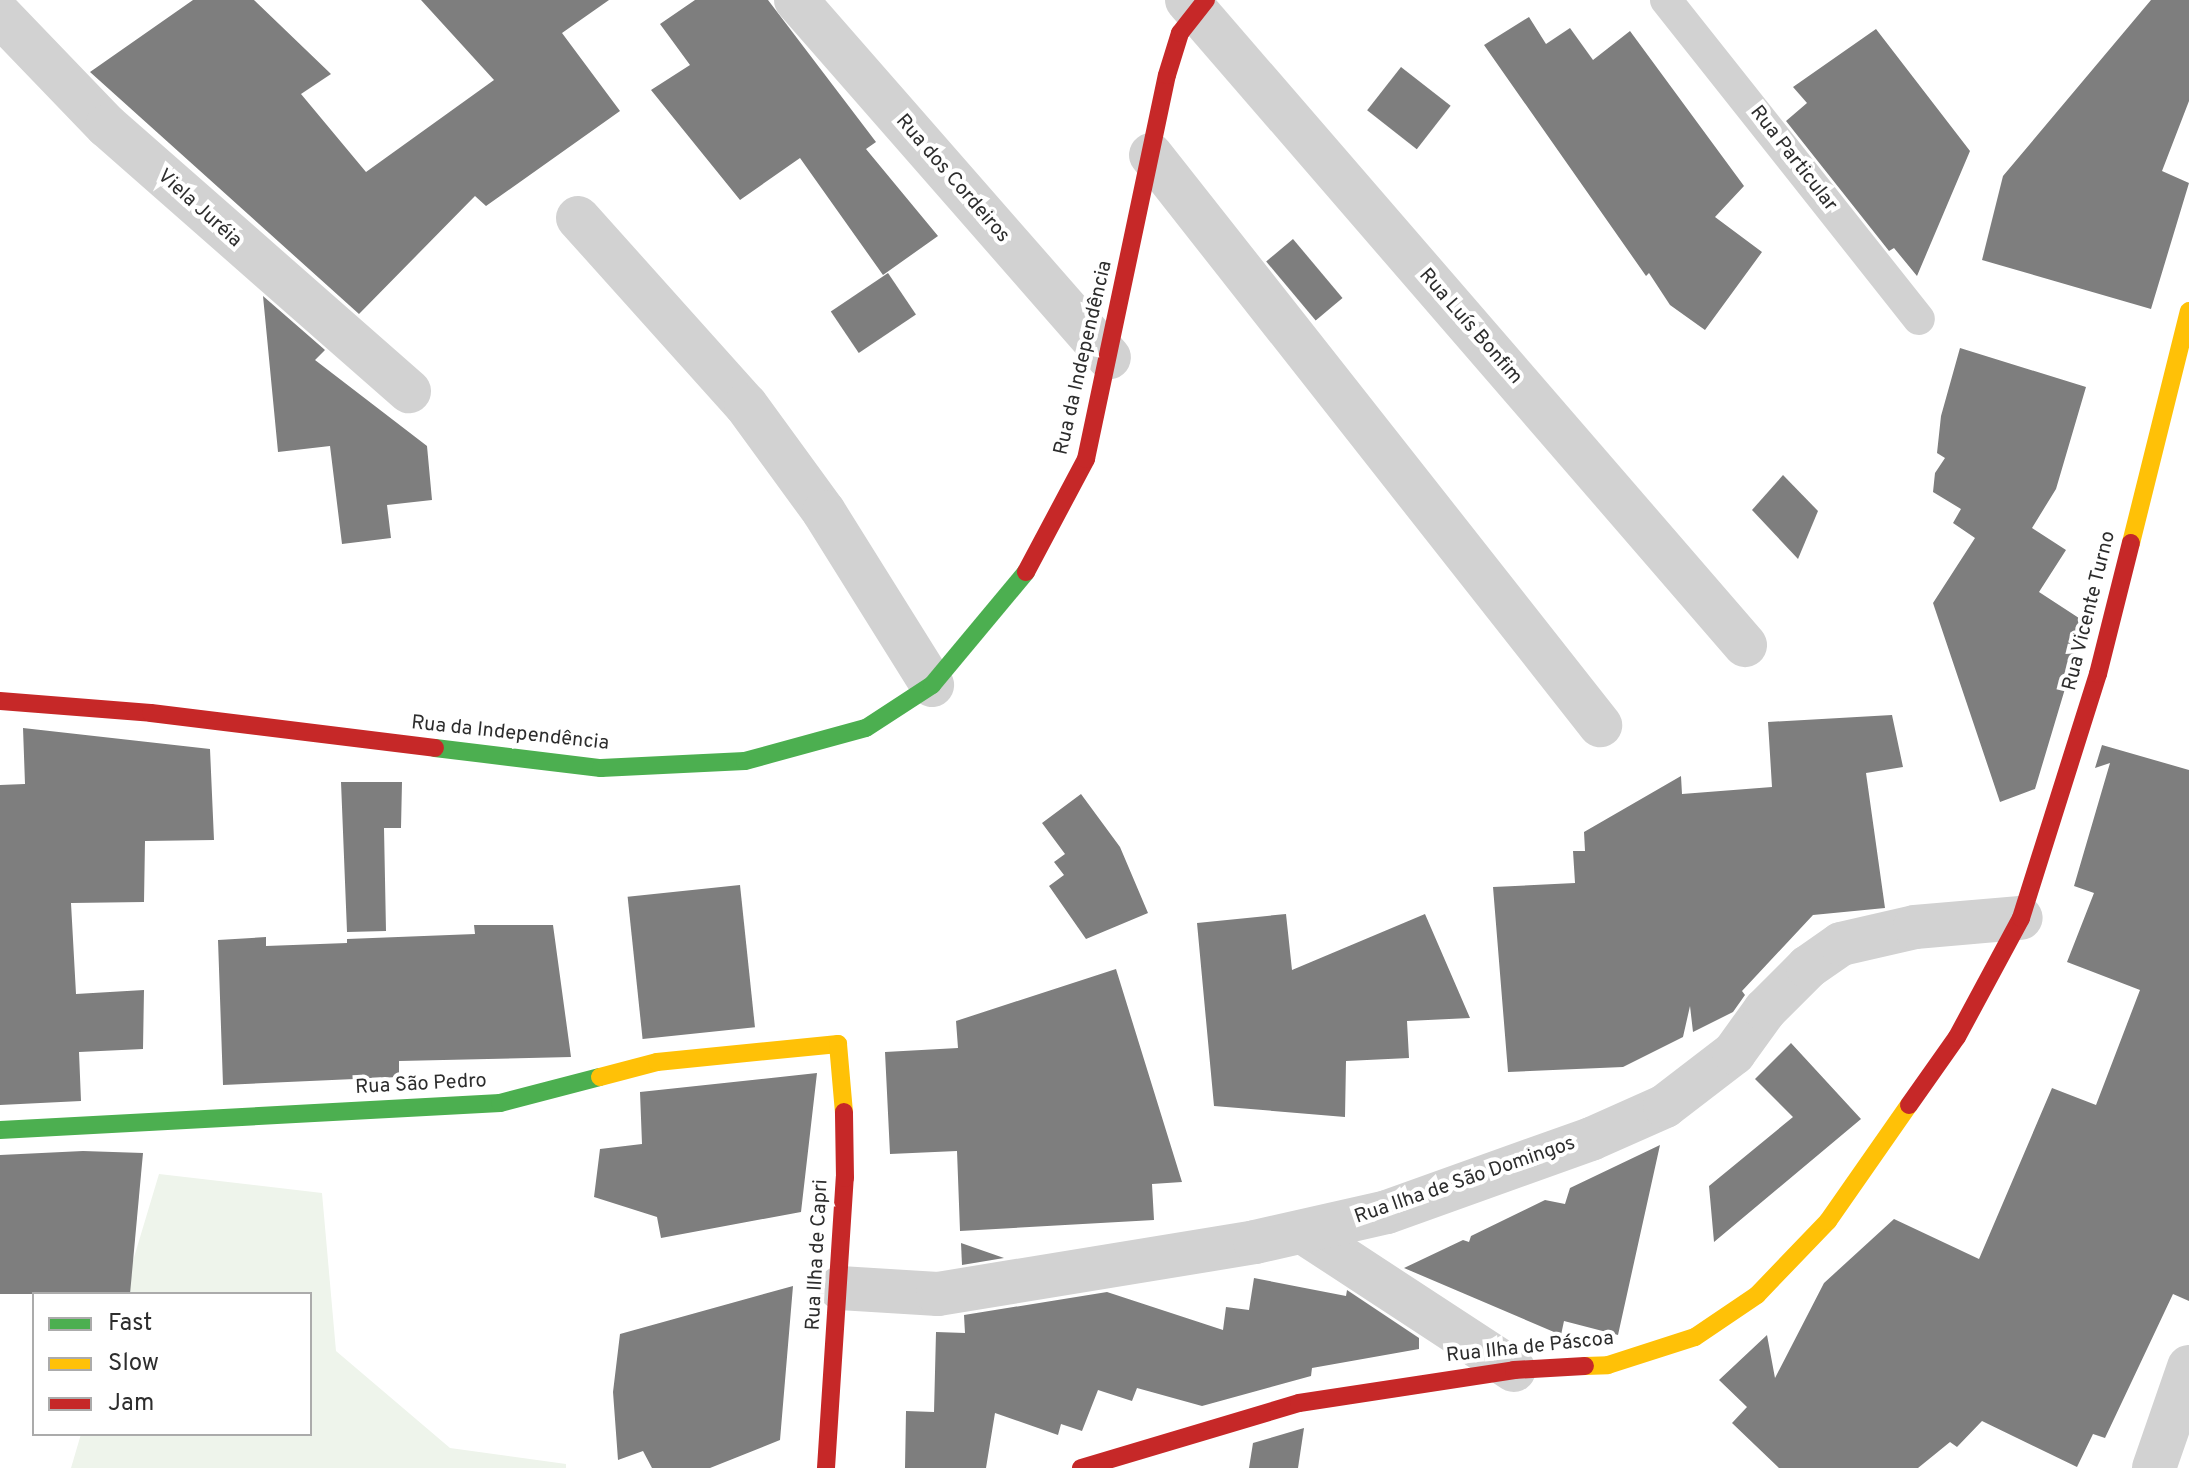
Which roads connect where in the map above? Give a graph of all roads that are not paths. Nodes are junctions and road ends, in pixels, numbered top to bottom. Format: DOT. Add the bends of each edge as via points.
graph roads {
  1 [pos="796,0"];
  2 [pos="1666,0"];
  3 [pos="1196,3"];
  4 [pos="0,15"];
  5 [pos="1151,155"];
  6 [pos="578,218"];
  7 [pos="2189,311"];
  8 [pos="1919,319"];
  9 [pos="1109,357"];
  10 [pos="409,391"];
  11 [pos="1745,645"];
  12 [pos="932,685"];
  13 [pos="0,701"];
  14 [pos="1600,725"];
  15 [pos="2021,918"];
  16 [pos="838,1044"];
  17 [pos="0,1130"];
  18 [pos="1303,1232"];
  19 [pos="840,1288"];
  20 [pos="2189,1367"];
  21 [pos="1514,1370"];
  22 [pos="826,1468"];
  23 [pos="1081,1468"];
  24 [pos="2154,1468"];
  1 -- 9 [label="street, Rua dos Cordeiros"];
  2 -- 8 [label="lane, Rua Particular"];
  3 -- 5 [label="street, Rua da Independência" via="1167,75"];
  3 -- 11 [label="street, Rua Luís Bonfim"];
  4 -- 10 [label="street, Viela Juréia" via="107,126"];
  5 -- 9 [label="street, Rua da Independência"];
  5 -- 14 [label="street"];
  6 -- 12 [label="street" via="746,405 824,512"];
  7 -- 15 [label="street, Rua Vicente Turno" via="2098,674"];
  9 -- 12 [label="street, Rua da Independência" via="1086,459 1026,572"];
  12 -- 13 [label="street, Rua da Independência" via="866,728 745,761 601,768 151,713"];
  15 -- 18 [label="street, Rua Ilha de São Domingos" via="1915,927 1841,944 1808,967 1765,1010 1734,1053 1665,1106 1591,1139 1387,1212"];
  15 -- 21 [label="street, Rua Ilha de Páscoa" via="1957,1037 1911,1107 1828,1221 1757,1295 1695,1337 1608,1365"];
  16 -- 17 [label="street, Rua São Pedro" via="657,1062 500,1103"];
  16 -- 19 [label="street, Rua Ilha de Capri" via="844,1104"];
  18 -- 19 [label="street, Rua Ilha de São Domingos" via="938,1294"];
  18 -- 21 [label="street"];
  19 -- 22 [label="street, Rua Ilha de Capri"];
  20 -- 24 [label="street"];
  21 -- 23 [label="street, Rua Ilha de Páscoa" via="1299,1403"];
}
